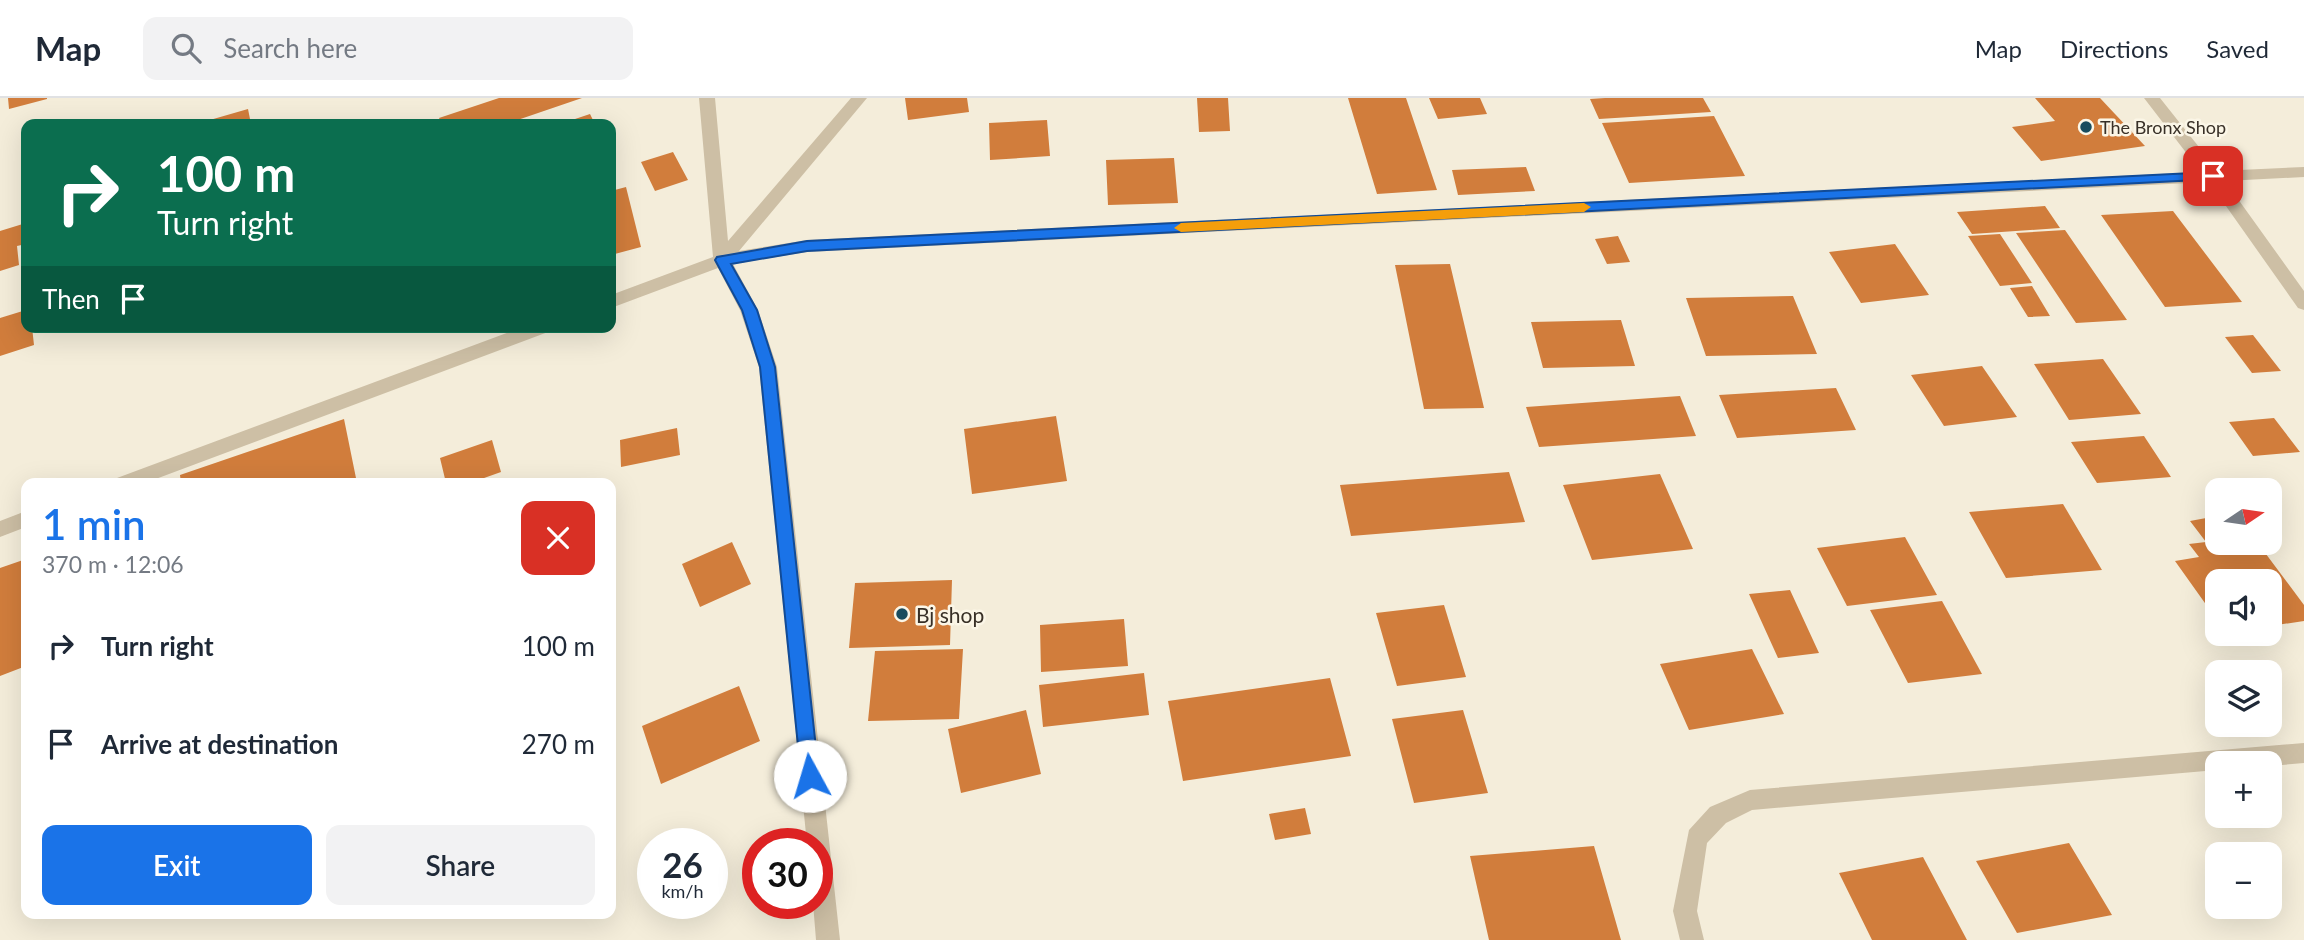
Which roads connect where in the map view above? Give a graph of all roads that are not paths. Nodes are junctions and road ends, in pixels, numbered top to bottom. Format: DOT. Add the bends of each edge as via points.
graph roads {
  1 [pos="707,98"];
  2 [pos="859,98"];
  3 [pos="2152,98"];
  4 [pos="2304,172"];
  5 [pos="2213,176"];
  6 [pos="722,260"];
  7 [pos="616,300"];
  8 [pos="2304,304"];
  9 [pos="526,333"];
  10 [pos="137,478"];
  11 [pos="21,521"];
  12 [pos="0,529"];
  13 [pos="2304,752"];
  14 [pos="828,940"];
  15 [pos="1692,940"];
  1 -- 6 [label="street"];
  2 -- 6 [label="street"];
  3 -- 5 [label="street"];
  4 -- 5 [label="street"];
  5 -- 6 [label="street" via="807,246"];
  5 -- 8 [label="street"];
  6 -- 7 [label="street"];
  6 -- 14 [label="street" via="750,310 768,367"];
  9 -- 10 [label="street"];
  11 -- 12 [label="street"];
  13 -- 15 [label="street" via="1750,800 1718,815 1697,838 1685,911"];
}
